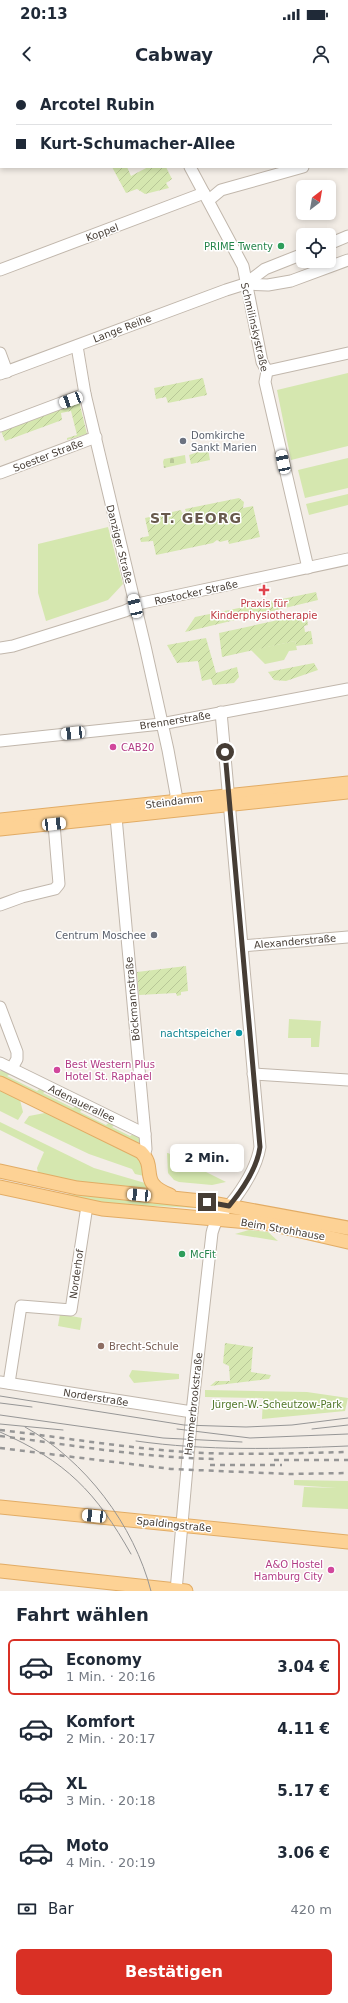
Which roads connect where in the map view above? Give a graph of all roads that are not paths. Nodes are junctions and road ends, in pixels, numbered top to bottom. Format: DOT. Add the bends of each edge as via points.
graph roads {
  1 [pos="191,168"];
  2 [pos="299,168"];
  3 [pos="206,197"];
  4 [pos="348,236"];
  5 [pos="336,241"];
  6 [pos="296,257"];
  7 [pos="348,260"];
  8 [pos="268,268"];
  9 [pos="0,270"];
  10 [pos="245,284"];
  11 [pos="274,284"];
  12 [pos="77,346"];
  13 [pos="0,353"];
  14 [pos="348,353"];
  15 [pos="267,371"];
  16 [pos="3,373"];
  17 [pos="85,394"];
  18 [pos="0,426"];
  19 [pos="96,436"];
  20 [pos="0,473"];
  21 [pos="348,559"];
  22 [pos="308,568"];
  23 [pos="135,606"];
  24 [pos="0,648"];
  25 [pos="348,690"];
  26 [pos="221,712"];
  27 [pos="162,724"];
  28 [pos="0,741"];
  29 [pos="348,783"];
  30 [pos="348,792"];
  31 [pos="229,800"];
  32 [pos="174,806"];
  33 [pos="116,817"];
  34 [pos="0,820"];
  35 [pos="54,824"];
  36 [pos="0,829"];
  37 [pos="0,905"];
  38 [pos="348,937"];
  39 [pos="242,946"];
  40 [pos="0,1008"];
  41 [pos="0,1063"];
  42 [pos="12,1068"];
  43 [pos="253,1074"];
  44 [pos="348,1080"];
  45 [pos="0,1082"];
  46 [pos="145,1134"];
  47 [pos="144,1156"];
  48 [pos="0,1170"];
  49 [pos="0,1187"];
  50 [pos="179,1198"];
  51 [pos="86,1206"];
  52 [pos="229,1206"];
  53 [pos="217,1218"];
  54 [pos="348,1228"];
  55 [pos="348,1242"];
  56 [pos="4,1383"];
  57 [pos="192,1412"];
  58 [pos="0,1507"];
  59 [pos="181,1525"];
  60 [pos="348,1542"];
  61 [pos="0,1571"];
  62 [pos="179,1591"];
  1 -- 3 [label="street, Schmilinskystraße"];
  2 -- 3 [label="street, Koppel" via="221,190"];
  3 -- 9 [label="street, Koppel"];
  3 -- 10 [label="street, Schmilinskystraße" via="243,266"];
  4 -- 5 [label="street"];
  6 -- 8 [label="street, Lange Reihe"];
  7 -- 11 [label="street, Lange Reihe" via="291,281"];
  8 -- 10 [label="street, Lange Reihe"];
  8 -- 11 [label="street" via="266,276"];
  10 -- 11 [label="street, Lange Reihe"];
  10 -- 12 [label="street, Lange Reihe"];
  10 -- 15 [label="street, Schmilinskystraße" via="262,362"];
  12 -- 16 [label="street, Lange Reihe"];
  12 -- 17 [label="street, Danziger Straße"];
  13 -- 16 [label="street"];
  14 -- 15 [label="street"];
  15 -- 22 [label="street, Schmilinskystraße" via="265,382"];
  17 -- 18 [label="street"];
  17 -- 19 [label="street, Danziger Straße"];
  19 -- 20 [label="street, Soester Straße"];
  19 -- 23 [label="street, Danziger Straße"];
  21 -- 22 [label="street, Rostocker Straße"];
  22 -- 23 [label="street, Rostocker Straße"];
  23 -- 24 [label="street, Rostocker Straße"];
  23 -- 27 [label="street, Danziger Straße"];
  25 -- 26 [label="street, Brennerstraße"];
  26 -- 27 [label="street, Brennerstraße"];
  26 -- 31 [label="street"];
  27 -- 28 [label="street, Brennerstraße"];
  27 -- 32 [label="street, Danziger Straße" via="174,785"];
  29 -- 31 [label="main road, Steindamm"];
  30 -- 31 [label="main road, Steindamm"];
  31 -- 32 [label="main road, Steindamm"];
  31 -- 39 [label="street"];
  32 -- 33 [label="main road, Steindamm"];
  32 -- 34 [label="main road, Steindamm"];
  33 -- 35 [label="main road, Steindamm"];
  33 -- 46 [label="street, Böckmannstraße"];
  35 -- 36 [label="main road, Steindamm"];
  35 -- 37 [label="street" via="59,884 55,889"];
  38 -- 39 [label="street, Alexanderstraße"];
  39 -- 43 [label="street"];
  40 -- 42 [label="street" via="17,1052 17,1059"];
  41 -- 42 [label="street, Adenauerallee"];
  42 -- 46 [label="street, Adenauerallee"];
  43 -- 44 [label="street"];
  43 -- 52 [label="street" via="260,1139 259,1154 250,1175"];
  45 -- 47 [label="main road, Adenauerallee" via="128,1145"];
  46 -- 47 [label="street"];
  47 -- 50 [label="main road" via="148,1162 152,1185"];
  48 -- 50 [label="main road" via="77,1188"];
  49 -- 51 [label="main road, Beim Strohhause"];
  50 -- 52 [label="main road, Beim Strohhause"];
  51 -- 53 [label="main road, Beim Strohhause"];
  51 -- 56 [label="street, Norderhof" via="71,1310 21,1306"];
  52 -- 53 [label="street"];
  52 -- 54 [label="main road, Beim Strohhause"];
  53 -- 55 [label="main road, Beim Strohhause" via="270,1224"];
  53 -- 57 [label="street, Hammerbrookstraße" via="212,1233"];
  56 -- 57 [label="street, Norderstraße"];
  57 -- 59 [label="street, Hammerbrookstraße"];
  58 -- 59 [label="main road, Spaldingstraße"];
  59 -- 60 [label="main road, Spaldingstraße"];
  59 -- 62 [label="street, Hammerbrookstraße"];
  61 -- 62 [label="main road"];
}
